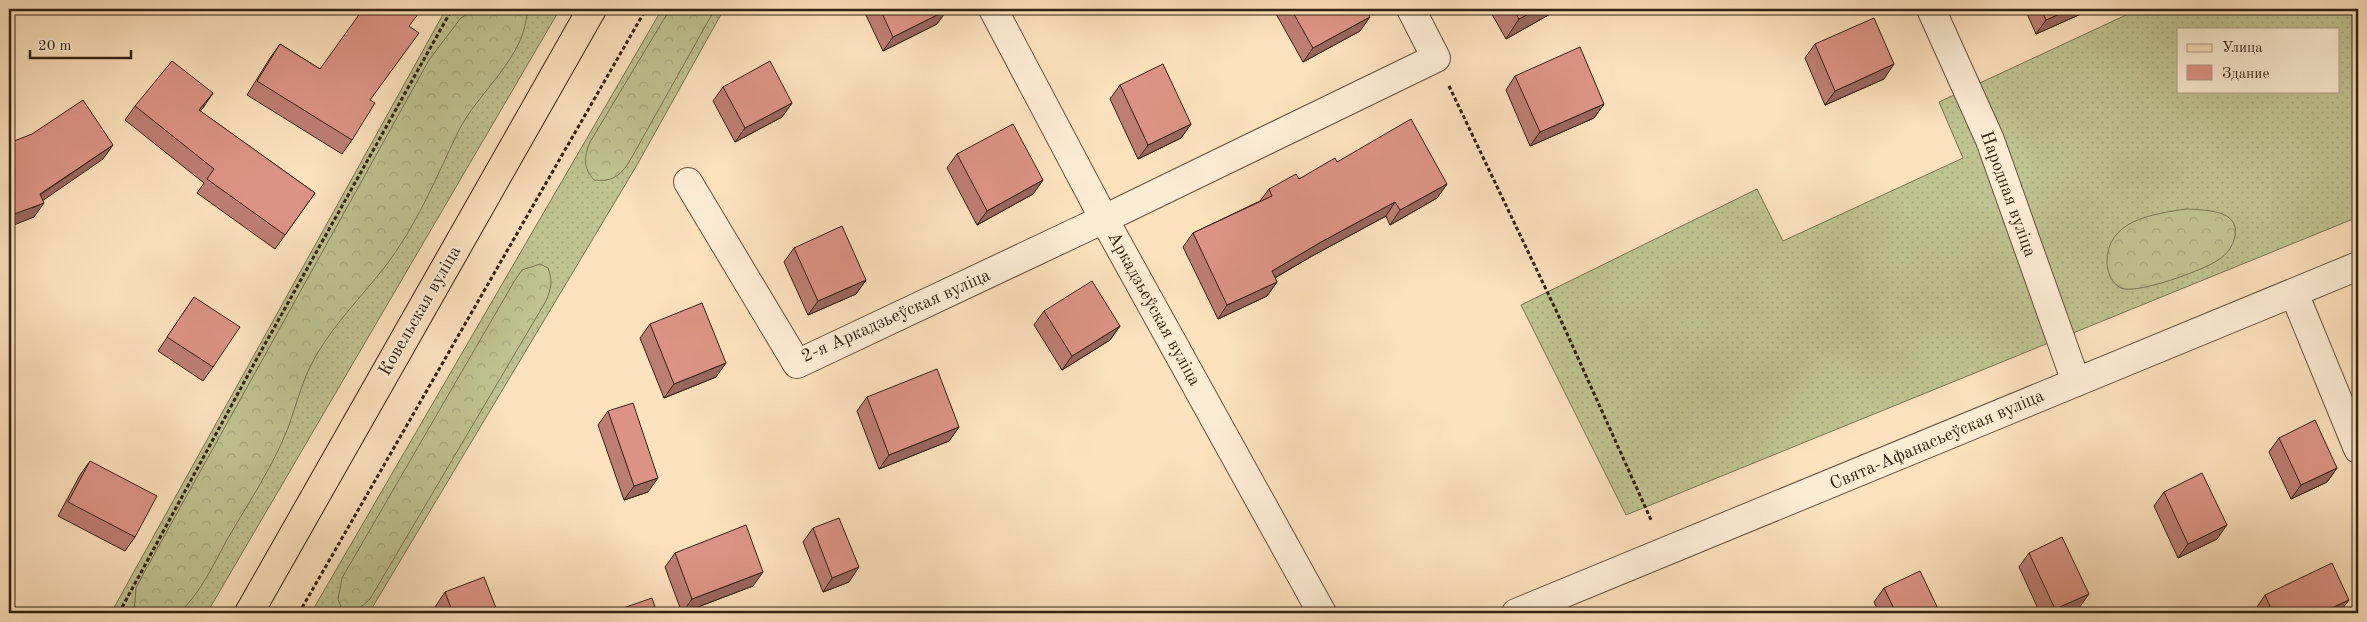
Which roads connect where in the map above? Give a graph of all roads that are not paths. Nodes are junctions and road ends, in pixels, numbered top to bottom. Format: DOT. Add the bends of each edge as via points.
graph roads {
  1 [pos="592,9"];
  2 [pos="993,9"];
  3 [pos="1411,9"];
  4 [pos="1931,9"];
  5 [pos="688,182"];
  6 [pos="1104,220"];
  7 [pos="2358,266"];
  8 [pos="2294,293"];
  9 [pos="2076,382"];
  10 [pos="2358,449"];
  11 [pos="249,613"];
  12 [pos="1322,613"];
  13 [pos="1516,613"];
  1 -- 11 [label="main road, Ковельская вуліца"];
  2 -- 6 [label="street"];
  3 -- 6 [label="street, Аркадзьеўская вуліца" via="1436,58"];
  4 -- 9 [label="street, Народная вуліца" via="1990,140"];
  5 -- 6 [label="street, 2-я Аркадзьеўская вуліца" via="797,364"];
  6 -- 12 [label="street, Аркадзьеўская вуліца"];
  7 -- 8 [label="street, Свята-Афанасьеўская вуліца"];
  8 -- 9 [label="street, Свята-Афанасьеўская вуліца"];
  8 -- 10 [label="street"];
  9 -- 13 [label="street, Свята-Афанасьеўская вуліца"];
}
